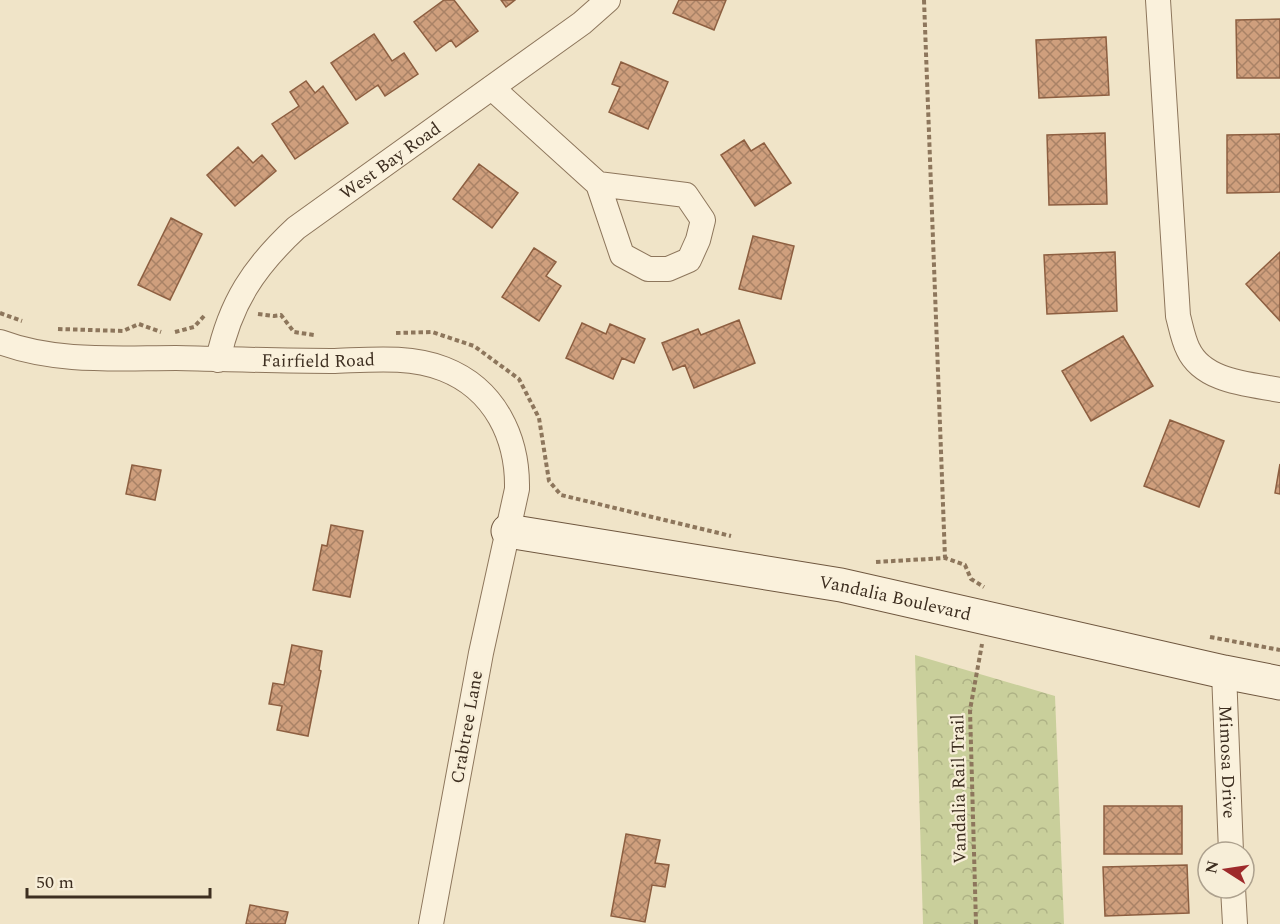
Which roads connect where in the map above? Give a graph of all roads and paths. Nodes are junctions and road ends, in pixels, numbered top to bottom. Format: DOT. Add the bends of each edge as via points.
graph roads {
  1 [pos="608,0"];
  2 [pos="924,0"];
  3 [pos="1158,0"];
  4 [pos="492,88"];
  5 [pos="598,184"];
  6 [pos="0,342"];
  7 [pos="218,360"];
  8 [pos="1280,390"];
  9 [pos="508,531"];
  10 [pos="987,619"];
  11 [pos="1224,672"];
  12 [pos="1280,682"];
  13 [pos="1231,840"];
  14 [pos="1234,900"];
  15 [pos="431,924"];
  16 [pos="976,924"];
  17 [pos="1235,924"];
  1 -- 4 [label="street, West Bay Road"];
  2 -- 10 [label="path, Vandalia Rail Trail" via="945,558 965,565 971,579 994,594"];
  3 -- 8 [label="street" via="1178,316 1188,350 1213,375"];
  4 -- 5 [label="street"];
  4 -- 7 [label="street, West Bay Road" via="296,228 271,252 249,279 233,310"];
  5 -- 5 [label="street" via="622,255 648,269 668,269 689,260 703,220 686,195"];
  6 -- 7 [label="street, Fairfield Road" via="69,358"];
  7 -- 9 [label="street, Fairfield Road" via="416,361 444,369 470,384 503,421 514,449 517,489"];
  9 -- 10 [label="street, Vandalia Boulevard" via="841,585"];
  9 -- 15 [label="street, Crabtree Lane" via="481,653"];
  10 -- 11 [label="street, Vandalia Boulevard"];
  10 -- 16 [label="path, Vandalia Rail Trail" via="970,710"];
  11 -- 12 [label="street, Vandalia Boulevard"];
  11 -- 13 [label="street, Mimosa Drive"];
  14 -- 17 [label="street"];
}
